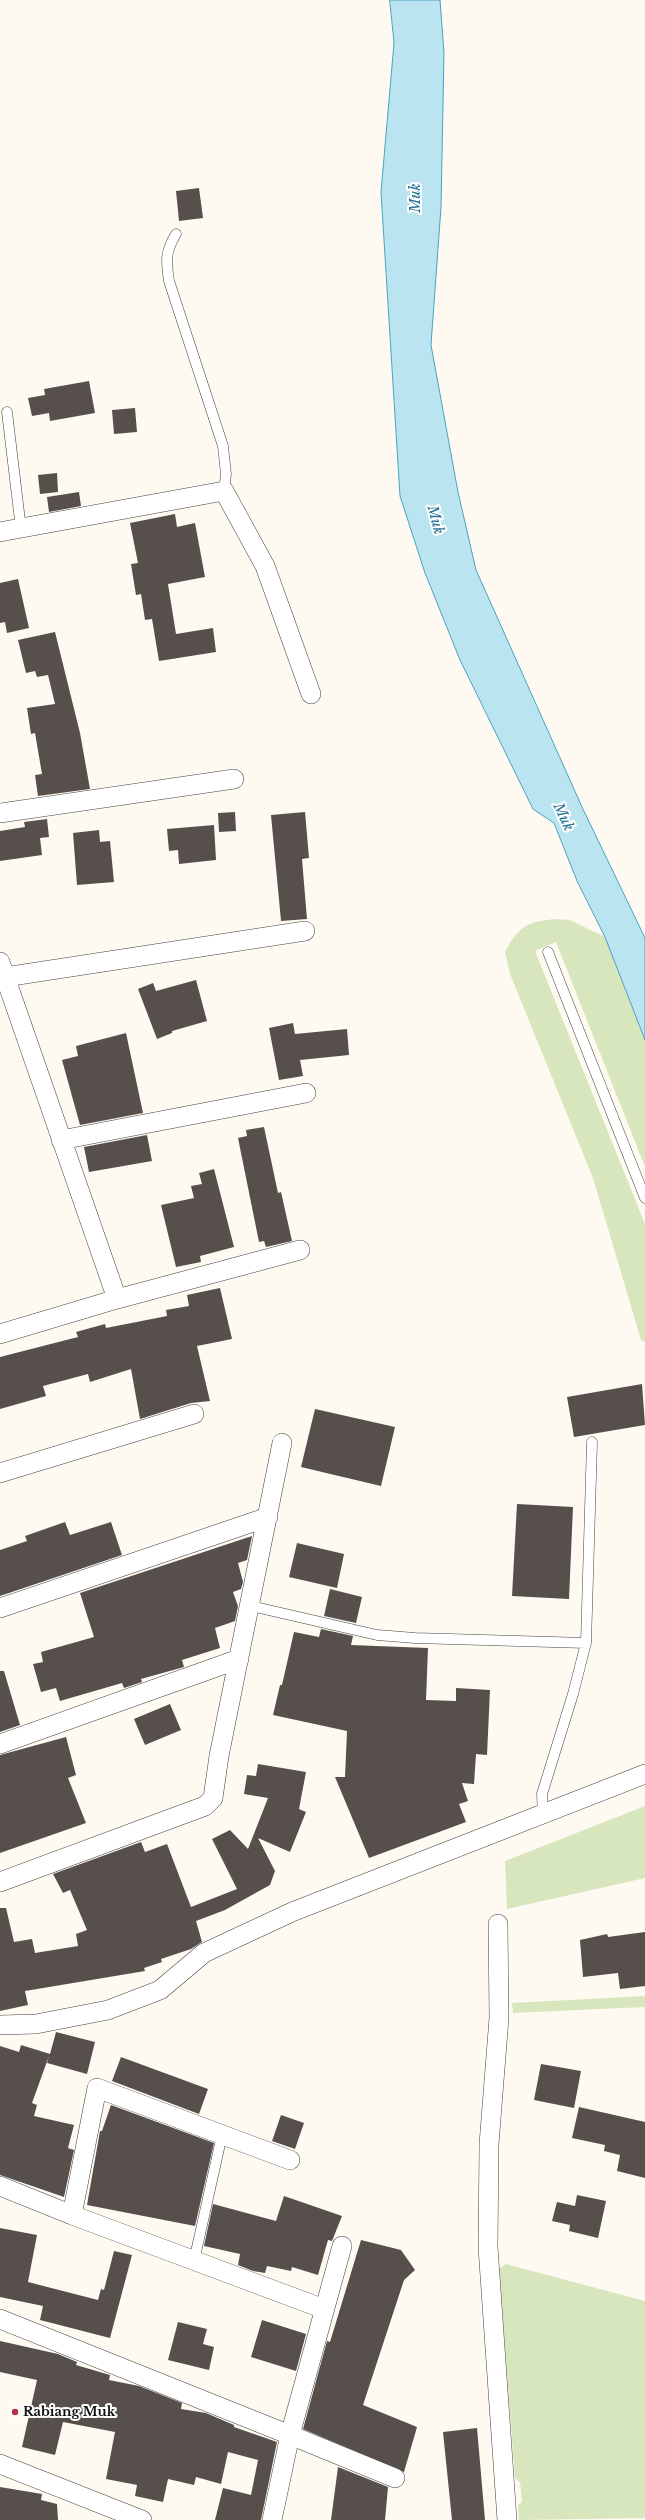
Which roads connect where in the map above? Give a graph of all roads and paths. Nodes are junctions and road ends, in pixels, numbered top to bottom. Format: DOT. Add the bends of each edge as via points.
graph roads {
  1 [pos="176,234"];
  2 [pos="7,412"];
  3 [pos="224,491"];
  4 [pos="21,529"];
  5 [pos="0,532"];
  6 [pos="311,694"];
  7 [pos="234,779"];
  8 [pos="0,813"];
  9 [pos="305,931"];
  10 [pos="548,952"];
  11 [pos="3,969"];
  12 [pos="306,1093"];
  13 [pos="61,1140"];
  14 [pos="645,1198"];
  15 [pos="300,1250"];
  16 [pos="116,1299"];
  17 [pos="0,1334"];
  18 [pos="194,1414"];
  19 [pos="592,1442"];
  20 [pos="282,1443"];
  21 [pos="0,1473"];
  22 [pos="268,1517"];
  23 [pos="251,1606"];
  24 [pos="0,1608"];
  25 [pos="586,1643"];
  26 [pos="239,1659"];
  27 [pos="0,1744"];
  28 [pos="645,1774"];
  29 [pos="543,1814"];
  30 [pos="0,1882"];
  31 [pos="498,1924"];
  32 [pos="0,2025"];
  33 [pos="222,2135"];
  34 [pos="290,2160"];
  35 [pos="0,2186"];
  36 [pos="72,2216"];
  37 [pos="342,2246"];
  38 [pos="194,2261"];
  39 [pos="324,2309"];
  40 [pos="0,2320"];
  41 [pos="290,2435"];
  42 [pos="0,2464"];
  43 [pos="395,2478"];
  44 [pos="142,2520"];
  45 [pos="272,2520"];
  46 [pos="506,2520"];
  1 -- 3 [label="lane" via="168,248 166,263 169,281 223,446 226,474"];
  2 -- 4 [label="lane"];
  3 -- 4 [label="street"];
  3 -- 6 [label="street" via="265,566"];
  4 -- 5 [label="street"];
  7 -- 8 [label="street"];
  9 -- 11 [label="street"];
  10 -- 14 [label="lane"];
  11 -- 13 [label="street"];
  12 -- 13 [label="street"];
  13 -- 16 [label="street"];
  15 -- 16 [label="street"];
  16 -- 17 [label="street"];
  18 -- 21 [label="street"];
  19 -- 25 [label="lane"];
  20 -- 22 [label="street"];
  22 -- 23 [label="street"];
  22 -- 24 [label="street"];
  23 -- 25 [label="lane" via="377,1635"];
  23 -- 26 [label="street"];
  25 -- 29 [label="lane" via="542,1794"];
  26 -- 27 [label="street"];
  26 -- 30 [label="street" via="213,1798 206,1806"];
  28 -- 29 [label="street"];
  29 -- 32 [label="street" via="292,1912 204,1953 160,1990 108,2010 36,2024"];
  31 -- 46 [label="street" via="499,2018 489,2144 488,2246"];
  33 -- 34 [label="street"];
  33 -- 36 [label="street" via="97,2088"];
  33 -- 38 [label="lane"];
  35 -- 36 [label="street"];
  36 -- 38 [label="street"];
  37 -- 39 [label="street"];
  38 -- 39 [label="street"];
  39 -- 41 [label="street"];
  40 -- 41 [label="street"];
  41 -- 43 [label="street"];
  41 -- 45 [label="street"];
  42 -- 44 [label="street"];
}
